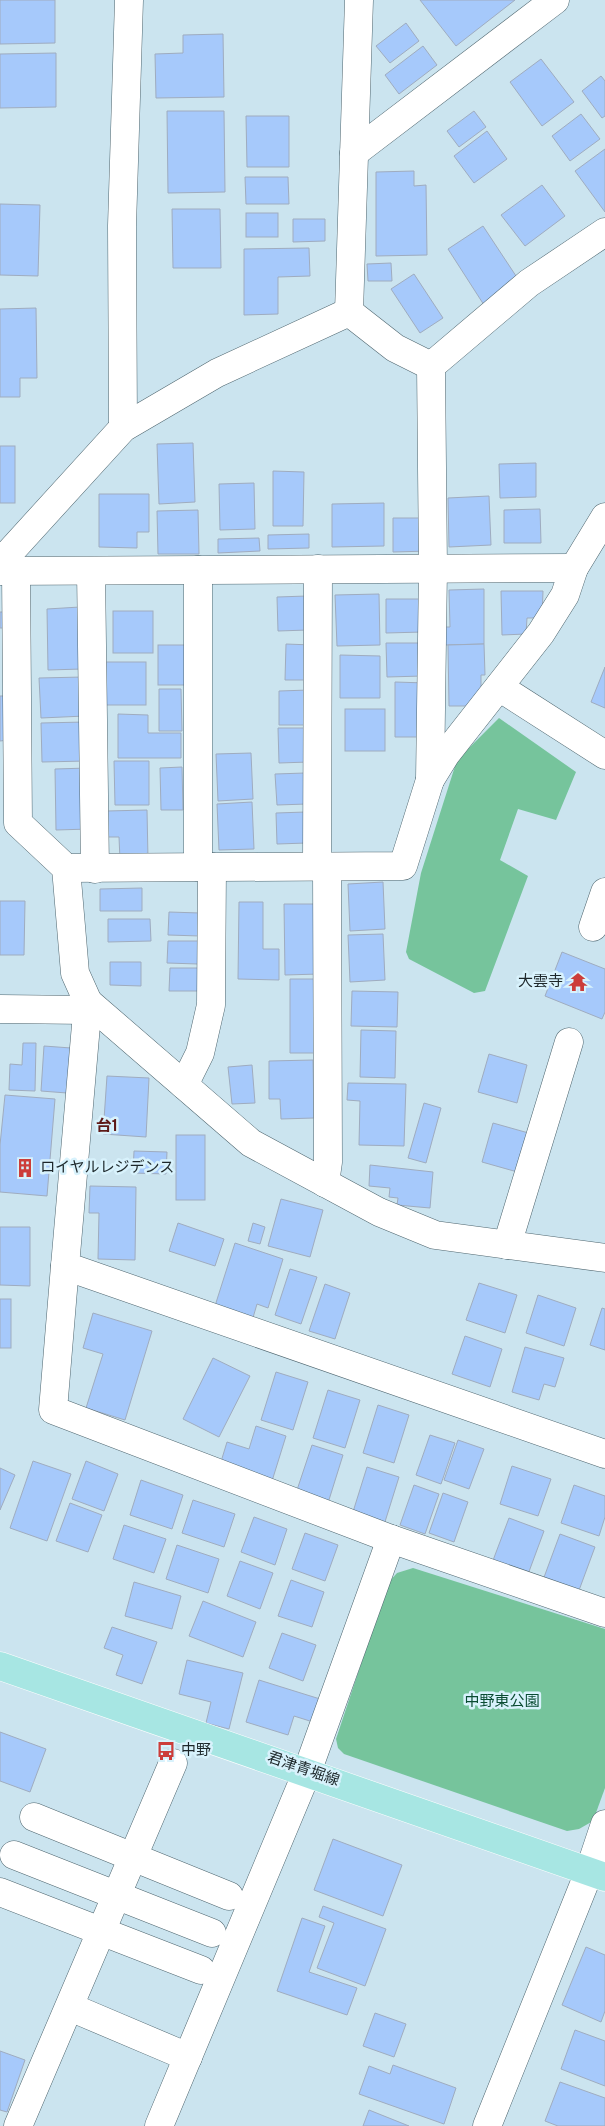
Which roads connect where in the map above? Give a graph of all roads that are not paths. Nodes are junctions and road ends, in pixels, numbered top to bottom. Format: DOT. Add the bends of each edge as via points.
graph roads {
  1 [pos="129,0"];
  2 [pos="359,0"];
  3 [pos="555,0"];
  4 [pos="354,153"];
  5 [pos="605,232"];
  6 [pos="349,312"];
  7 [pos="431,366"];
  8 [pos="123,428"];
  9 [pos="605,517"];
  10 [pos="5,568"];
  11 [pos="574,568"];
  12 [pos="432,569"];
  13 [pos="198,570"];
  14 [pos="318,570"];
  15 [pos="91,571"];
  16 [pos="499,687"];
  17 [pos="605,755"];
  18 [pos="430,780"];
  19 [pos="205,867"];
  20 [pos="322,867"];
  21 [pos="66,868"];
  22 [pos="95,869"];
  23 [pos="605,892"];
  24 [pos="593,927"];
  25 [pos="88,1006"];
  26 [pos="0,1009"];
  27 [pos="568,1042"];
  28 [pos="184,1085"];
  29 [pos="325,1183"];
  30 [pos="507,1245"];
  31 [pos="605,1258"];
  32 [pos="65,1266"];
  33 [pos="605,1454"];
  34 [pos="392,1539"];
  35 [pos="605,1613"];
  36 [pos="0,1666"];
  37 [pos="173,1763"];
  38 [pos="306,1772"];
  39 [pos="34,1818"];
  40 [pos="605,1824"];
  41 [pos="14,1855"];
  42 [pos="133,1858"];
  43 [pos="597,1874"];
  44 [pos="0,1892"];
  45 [pos="117,1896"];
  46 [pos="229,1896"];
  47 [pos="102,1932"];
  48 [pos="212,1933"];
  49 [pos="200,1970"];
  50 [pos="70,2007"];
  51 [pos="188,2057"];
  52 [pos="18,2126"];
  53 [pos="159,2126"];
  54 [pos="487,2126"];
  1 -- 8 [label="street" via="122,226"];
  2 -- 4 [label="street"];
  3 -- 4 [label="street"];
  4 -- 6 [label="street"];
  5 -- 7 [label="street" via="528,283"];
  6 -- 7 [label="street" via="395,348"];
  6 -- 8 [label="street" via="217,372"];
  7 -- 12 [label="street"];
  8 -- 10 [label="street"];
  9 -- 11 [label="street"];
  10 -- 15 [label="street"];
  10 -- 21 [label="street" via="18,823"];
  11 -- 12 [label="street"];
  11 -- 16 [label="street" via="565,595 541,633"];
  12 -- 14 [label="street"];
  12 -- 18 [label="street"];
  13 -- 14 [label="street"];
  13 -- 15 [label="street"];
  13 -- 19 [label="street"];
  14 -- 20 [label="street"];
  15 -- 22 [label="street"];
  16 -- 17 [label="street"];
  16 -- 18 [label="street" via="446,754"];
  18 -- 20 [label="street" via="403,866"];
  19 -- 20 [label="street"];
  19 -- 22 [label="street"];
  19 -- 28 [label="street" via="211,1005 200,1053"];
  20 -- 29 [label="street" via="328,1162"];
  21 -- 22 [label="street"];
  21 -- 25 [label="street" via="75,973"];
  23 -- 24 [label="street"];
  25 -- 26 [label="street"];
  25 -- 28 [label="street"];
  25 -- 32 [label="street"];
  27 -- 30 [label="street"];
  28 -- 29 [label="street" via="250,1142"];
  29 -- 30 [label="street" via="379,1212 435,1235"];
  30 -- 31 [label="street"];
  32 -- 33 [label="street"];
  32 -- 34 [label="street" via="53,1410"];
  34 -- 35 [label="street"];
  34 -- 38 [label="street"];
  36 -- 38 [label="main road, 君津青堀線"];
  37 -- 42 [label="street"];
  38 -- 43 [label="main road, 君津青堀線"];
  38 -- 51 [label="street"];
  39 -- 42 [label="street"];
  40 -- 43 [label="street"];
  41 -- 45 [label="street"];
  42 -- 45 [label="street"];
  42 -- 46 [label="street"];
  43 -- 54 [label="street"];
  44 -- 47 [label="street"];
  45 -- 47 [label="street"];
  45 -- 48 [label="street"];
  47 -- 49 [label="street"];
  47 -- 50 [label="street"];
  50 -- 51 [label="street"];
  50 -- 52 [label="street"];
  51 -- 53 [label="street"];
}
